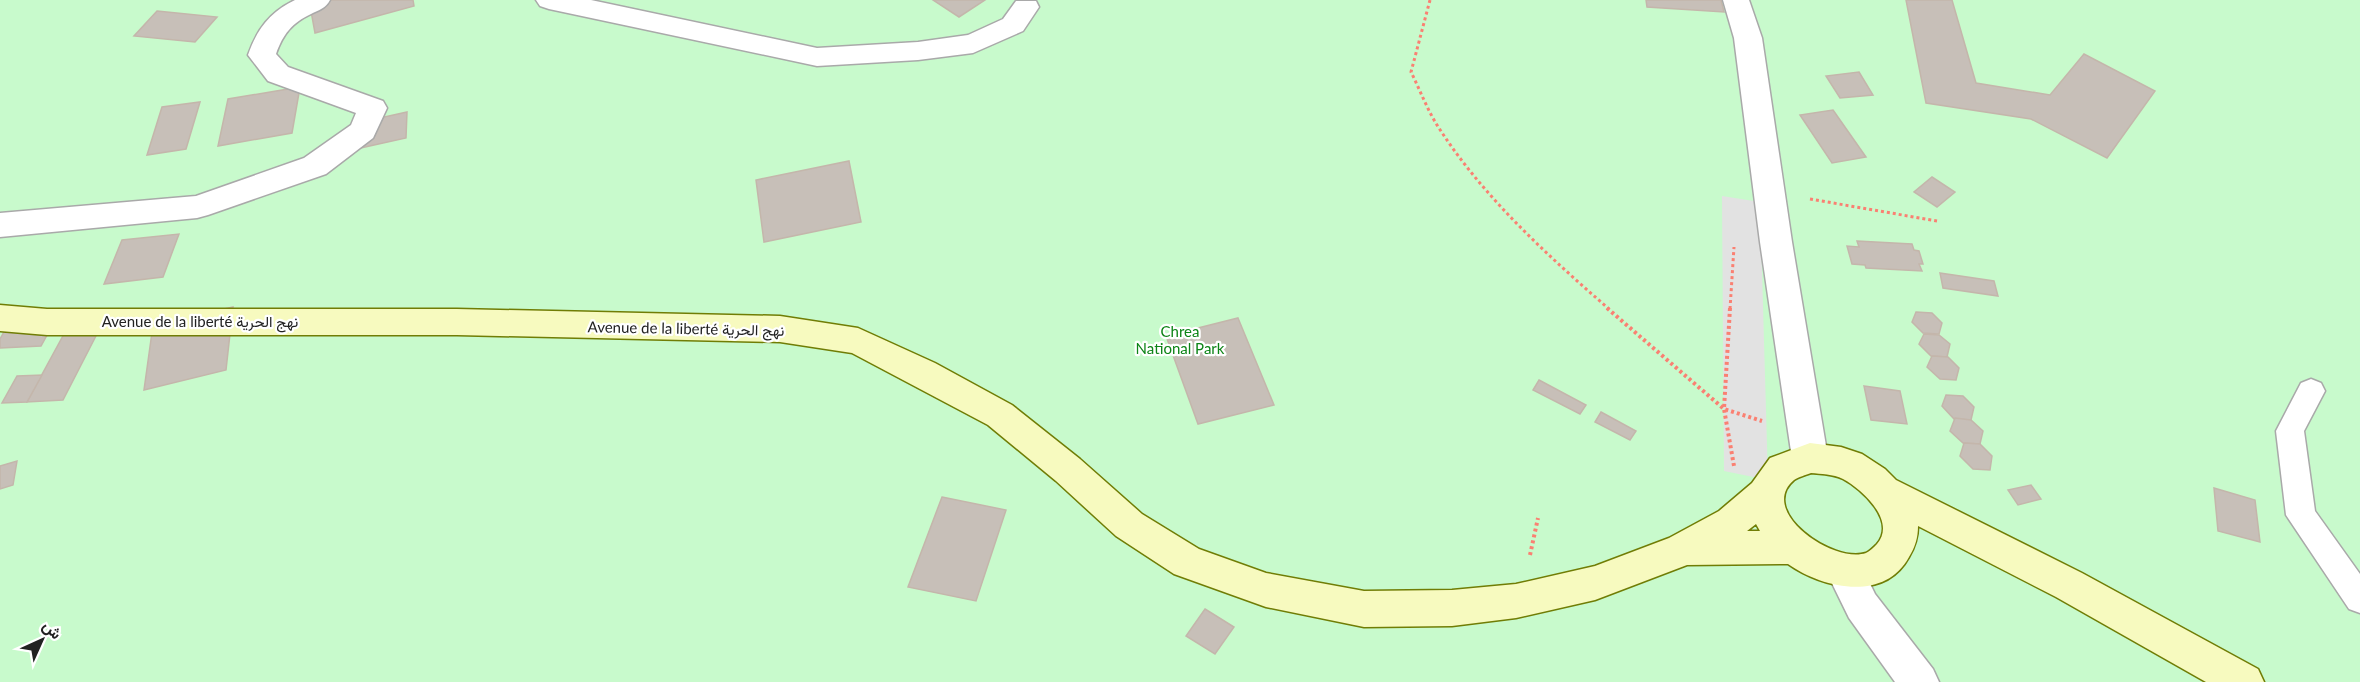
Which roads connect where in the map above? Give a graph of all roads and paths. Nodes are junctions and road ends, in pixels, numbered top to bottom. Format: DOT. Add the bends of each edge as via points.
graph roads {
  1 [pos="317,0"];
  2 [pos="549,0"];
  3 [pos="1430,0"];
  4 [pos="1736,0"];
  5 [pos="1026,7"];
  6 [pos="1769,192"];
  7 [pos="1938,221"];
  8 [pos="0,225"];
  9 [pos="1734,245"];
  10 [pos="0,318"];
  11 [pos="2311,391"];
  12 [pos="1724,410"];
  13 [pos="1808,446"];
  14 [pos="1884,491"];
  15 [pos="1754,504"];
  16 [pos="1792,547"];
  17 [pos="1682,550"];
  18 [pos="1845,571"];
  19 [pos="2360,599"];
  20 [pos="1920,682"];
  21 [pos="2244,682"];
  1 -- 8 [label="street" via="286,15 268,34 262,55 278,74 373,108 363,131 315,166 197,207"];
  2 -- 5 [label="street" via="817,57 973,44 1013,25"];
  3 -- 12 [label="path" via="1411,72 1437,125 1481,183 1552,261"];
  4 -- 6 [label="street" via="1748,38"];
  6 -- 7 [label="path"];
  6 -- 13 [label="street"];
  9 -- 12 [label="path"];
  10 -- 17 [label="main road, Avenue de la liberté نهج الحرية" via="47,322 457,322 780,329 858,341 1000,415 1129,525 1187,562 1266,590 1364,609 1452,608 1516,601 1595,583"];
  11 -- 19 [label="lane" via="2290,431 2301,516"];
  12 -- 13 [label="path"];
  12 -- 15 [label="path"];
  13 -- 14 [label="main road" via="1850,465"];
  13 -- 15 [label="main road" via="1794,461 1780,468"];
  14 -- 18 [label="main road" via="1896,510 1900,529 1897,547 1885,561 1867,570"];
  14 -- 21 [label="main road" via="2069,585"];
  15 -- 16 [label="main road" via="1768,511 1777,530"];
  15 -- 17 [label="main road, Avenue de la liberté نهج الحرية"];
  16 -- 17 [label="main road, Avenue de la liberté نهج الحرية"];
  16 -- 18 [label="main road" via="1808,559"];
  18 -- 20 [label="street" via="1862,606"];
}
